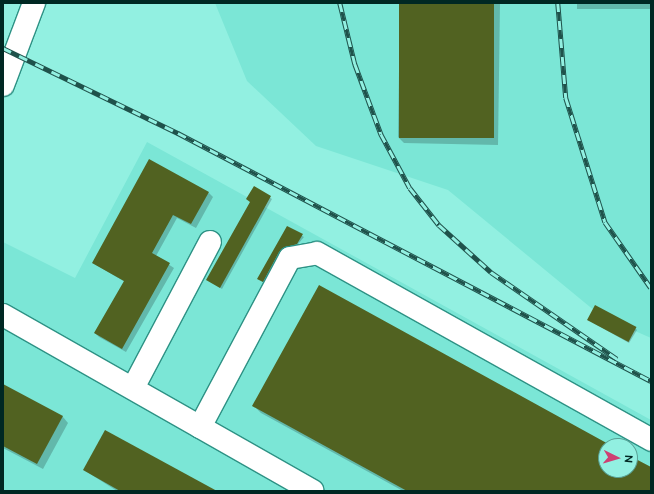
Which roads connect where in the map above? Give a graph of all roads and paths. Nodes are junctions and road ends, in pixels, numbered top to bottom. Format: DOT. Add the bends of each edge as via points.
graph roads {
  1 [pos="34,3"];
  2 [pos="3,86"];
  3 [pos="210,242"];
  4 [pos="3,315"];
  5 [pos="133,388"];
  6 [pos="200,427"];
  7 [pos="651,440"];
  8 [pos="313,491"];
  1 -- 2 [label="lane"];
  3 -- 5 [label="lane"];
  4 -- 5 [label="lane"];
  5 -- 6 [label="lane"];
  6 -- 7 [label="lane" via="290,258 317,253"];
  6 -- 8 [label="lane"];
}
